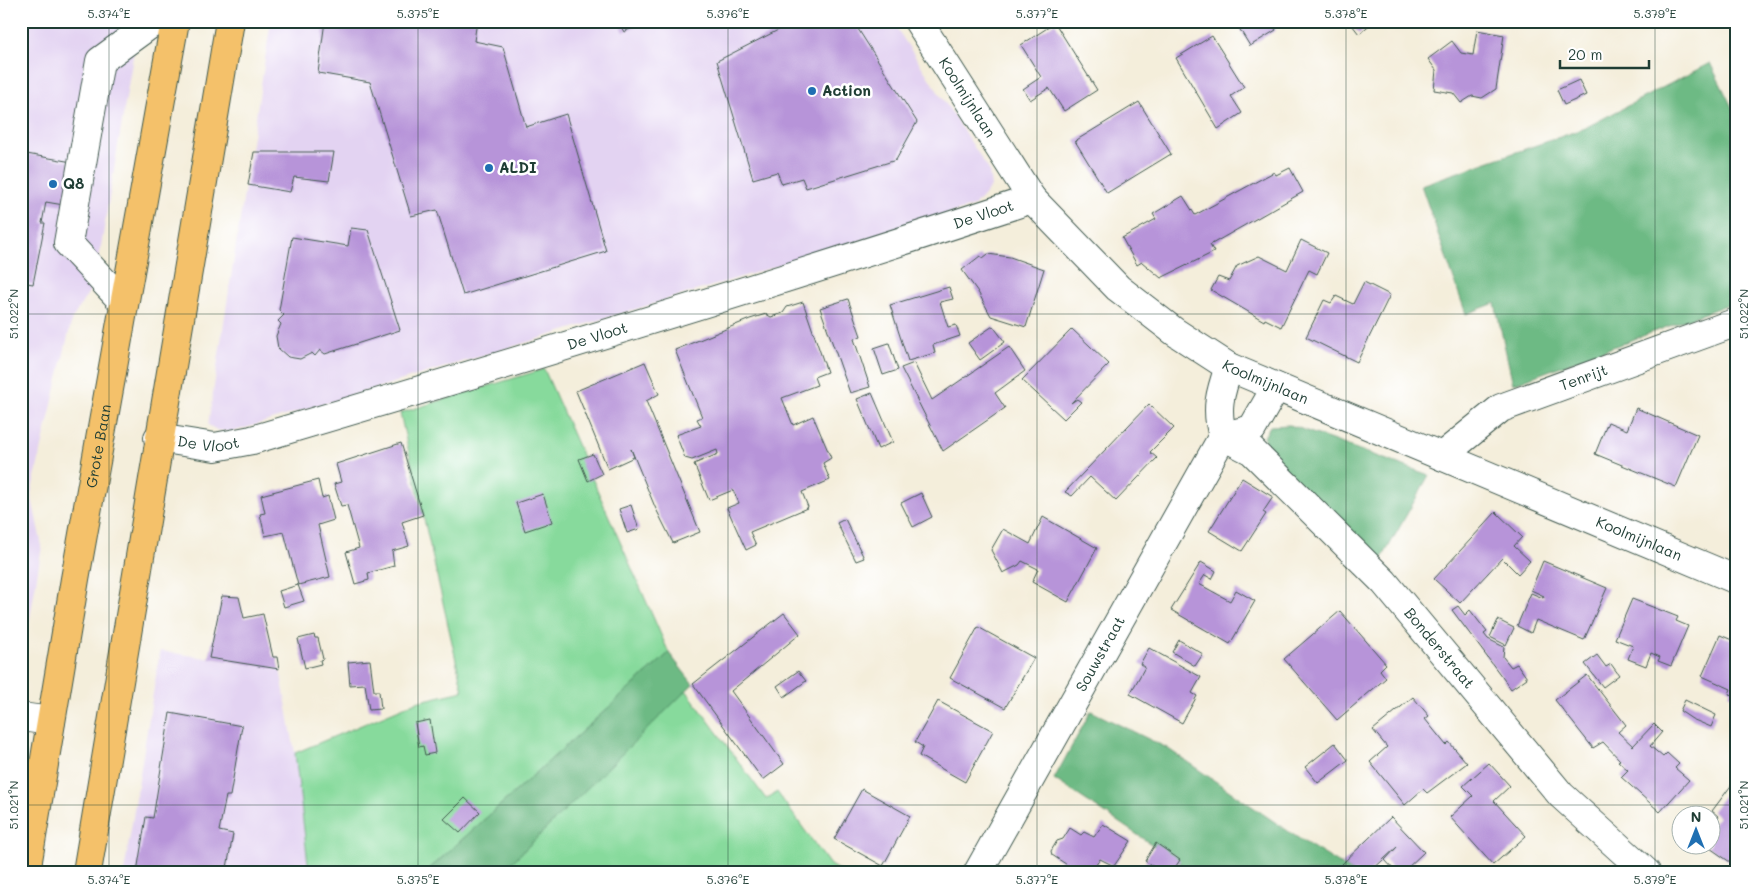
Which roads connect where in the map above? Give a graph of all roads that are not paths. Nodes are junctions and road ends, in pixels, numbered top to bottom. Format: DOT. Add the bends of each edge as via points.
graph roads {
  1 [pos="155,21"];
  2 [pos="175,21"];
  3 [pos="230,21"];
  4 [pos="918,21"];
  5 [pos="1032,199"];
  6 [pos="124,303"];
  7 [pos="1737,322"];
  8 [pos="1229,367"];
  9 [pos="1276,387"];
  10 [pos="1223,436"];
  11 [pos="158,438"];
  12 [pos="1442,456"];
  13 [pos="1737,580"];
  14 [pos="21,717"];
  15 [pos="51,721"];
  16 [pos="26,872"];
  17 [pos="87,872"];
  18 [pos="978,872"];
  19 [pos="1646,872"];
  1 -- 6 [label="street" via="100,61 68,243"];
  2 -- 6 [label="main road, Grote Baan"];
  3 -- 11 [label="main road"];
  4 -- 5 [label="street, Koolmijnlaan"];
  5 -- 8 [label="street, Koolmijnlaan" via="1118,288 1175,332"];
  5 -- 11 [label="street, De Vloot" via="472,376 252,440 215,447"];
  6 -- 15 [label="main road, Grote Baan"];
  7 -- 12 [label="street, Tenrijt" via="1501,408"];
  8 -- 9 [label="street, Koolmijnlaan"];
  8 -- 10 [label="street" via="1221,389 1218,417"];
  9 -- 10 [label="street" via="1252,428"];
  9 -- 12 [label="street, Koolmijnlaan"];
  10 -- 18 [label="street, Souwstraat"];
  10 -- 19 [label="street, Bonderstraat" via="1252,451 1384,582 1561,795"];
  11 -- 17 [label="main road"];
  12 -- 13 [label="street, Koolmijnlaan"];
  14 -- 15 [label="street"];
  15 -- 16 [label="main road, Grote Baan"];
}
